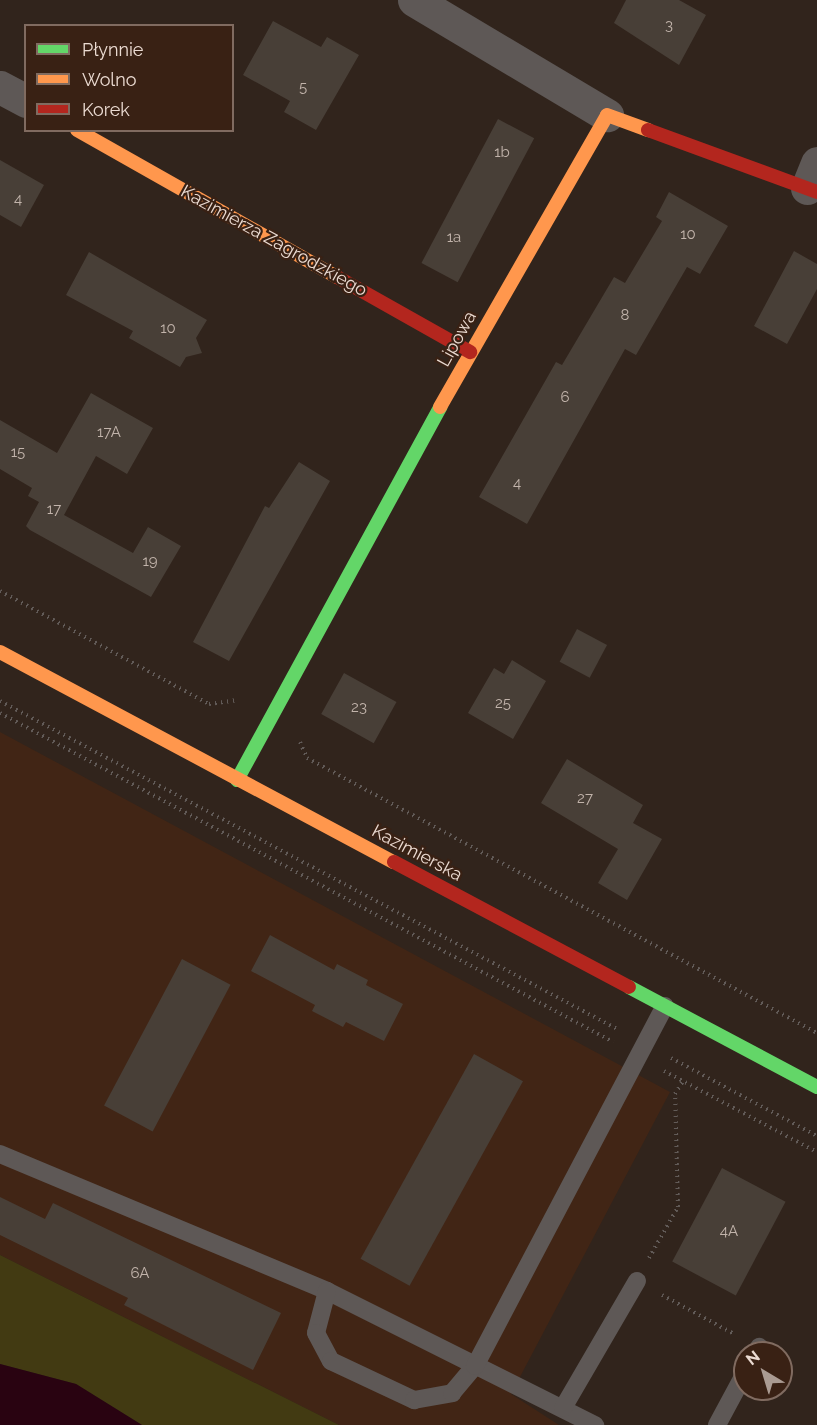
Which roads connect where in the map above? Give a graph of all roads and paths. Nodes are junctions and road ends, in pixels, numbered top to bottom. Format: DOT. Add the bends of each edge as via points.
graph roads {
  1 [pos="414,0"];
  2 [pos="0,87"];
  3 [pos="24,100"];
  4 [pos="607,115"];
  5 [pos="82,132"];
  6 [pos="814,181"];
  7 [pos="470,352"];
  8 [pos="0,591"];
  9 [pos="0,652"];
  10 [pos="0,701"];
  11 [pos="0,713"];
  12 [pos="273,714"];
  13 [pos="237,780"];
  14 [pos="665,1006"];
  15 [pos="817,1033"];
  16 [pos="642,1051"];
  17 [pos="683,1081"];
  18 [pos="817,1087"];
  19 [pos="817,1136"];
  20 [pos="817,1152"];
  21 [pos="0,1154"];
  22 [pos="636,1281"];
  23 [pos="327,1291"];
  24 [pos="741,1341"];
  25 [pos="475,1366"];
  26 [pos="733,1395"];
  27 [pos="562,1408"];
  28 [pos="595,1425"];
  29 [pos="717,1425"];
  1 -- 4 [label="street"];
  2 -- 3 [label="street"];
  4 -- 6 [label="street"];
  4 -- 7 [label="street, Lipowa"];
  5 -- 7 [label="street, Kazimierza Zagrodzkiego"];
  7 -- 12 [label="street, Lipowa"];
  8 -- 12 [label="path" via="209,704 245,699"];
  9 -- 13 [label="street, Kazimierska"];
  10 -- 16 [label="path"];
  11 -- 16 [label="path"];
  12 -- 13 [label="street, Lipowa"];
  12 -- 15 [label="path" via="292,725 307,758"];
  13 -- 14 [label="street, Kazimierska"];
  14 -- 16 [label="lane"];
  14 -- 18 [label="street, Kazimierska"];
  16 -- 17 [label="path"];
  16 -- 19 [label="path"];
  16 -- 25 [label="lane"];
  17 -- 20 [label="path"];
  17 -- 22 [label="path" via="675,1094 678,1207"];
  21 -- 23 [label="lane"];
  22 -- 24 [label="path"];
  22 -- 27 [label="lane"];
  23 -- 25 [label="lane"];
  23 -- 25 [label="lane" via="316,1333 331,1361 414,1400 452,1393"];
  25 -- 27 [label="lane"];
  26 -- 29 [label="lane"];
  27 -- 28 [label="lane"];
}
